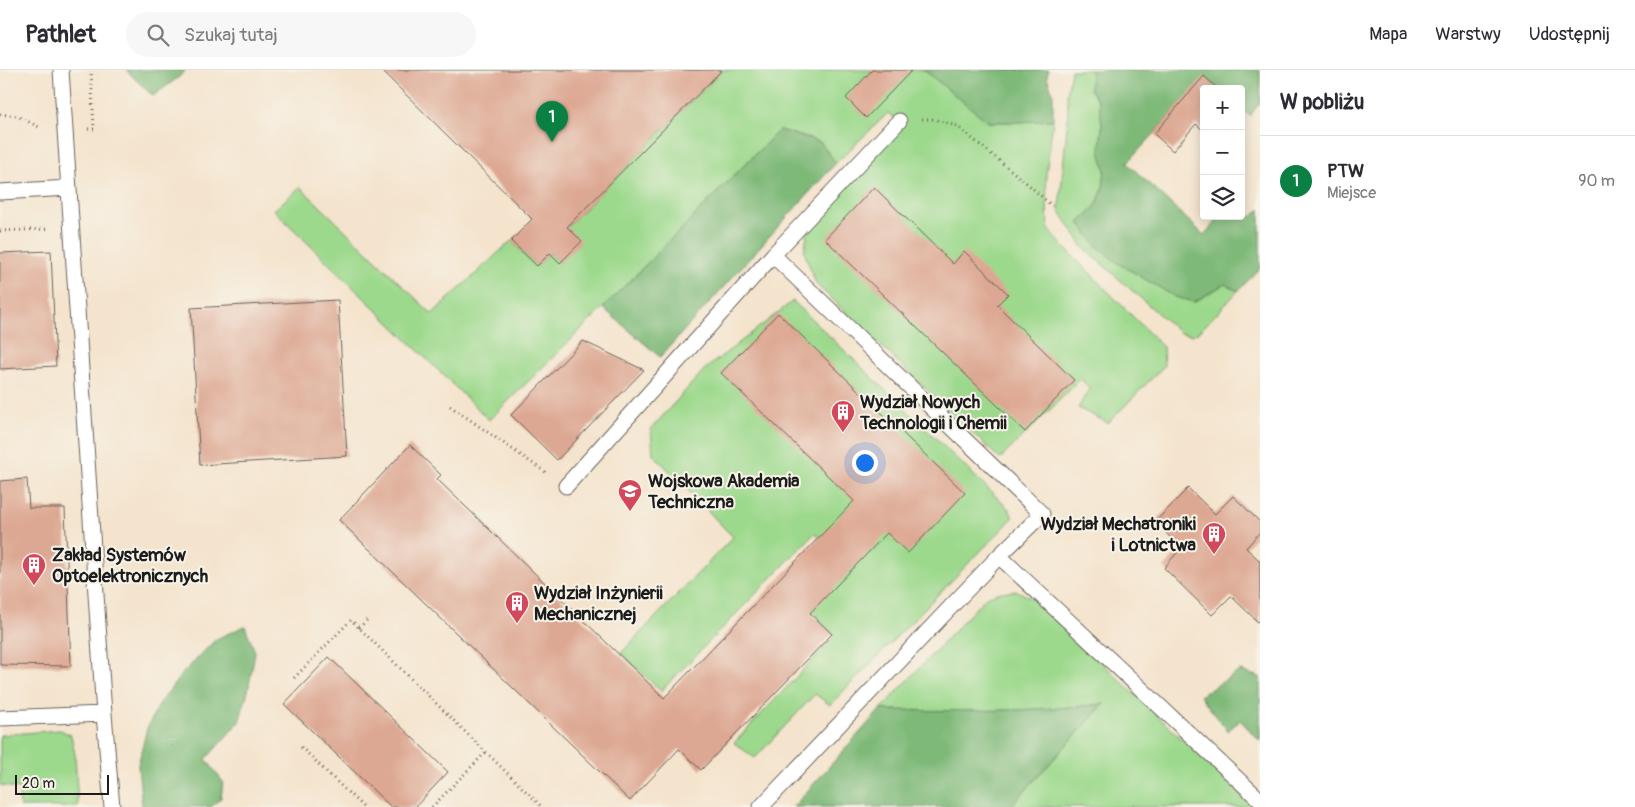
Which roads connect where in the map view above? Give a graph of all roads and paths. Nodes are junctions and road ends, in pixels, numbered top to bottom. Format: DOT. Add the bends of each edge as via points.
graph roads {
  1 [pos="61,70"];
  2 [pos="0,114"];
  3 [pos="898,120"];
  4 [pos="45,130"];
  5 [pos="69,188"];
  6 [pos="0,192"];
  7 [pos="1052,206"];
  8 [pos="71,228"];
  9 [pos="0,231"];
  10 [pos="773,255"];
  11 [pos="450,406"];
  12 [pos="566,486"];
  13 [pos="999,556"];
  14 [pos="370,618"];
  15 [pos="359,628"];
  16 [pos="294,678"];
  17 [pos="104,714"];
  18 [pos="0,718"];
  19 [pos="301,747"];
  20 [pos="486,752"];
  21 [pos="1260,800"];
  22 [pos="112,807"];
  23 [pos="363,807"];
  24 [pos="432,807"];
  25 [pos="542,807"];
  26 [pos="761,807"];
  1 -- 5 [label="lane"];
  2 -- 4 [label="path" via="17,116"];
  3 -- 7 [label="path" via="933,119 957,126"];
  3 -- 10 [label="lane"];
  5 -- 6 [label="lane"];
  5 -- 8 [label="lane"];
  8 -- 9 [label="path"];
  8 -- 17 [label="lane"];
  10 -- 12 [label="lane"];
  10 -- 13 [label="lane" via="1042,514"];
  11 -- 12 [label="path"];
  13 -- 21 [label="lane"];
  13 -- 26 [label="lane"];
  14 -- 15 [label="path"];
  15 -- 16 [label="path" via="351,620"];
  15 -- 20 [label="path"];
  17 -- 18 [label="lane"];
  17 -- 22 [label="lane"];
  19 -- 23 [label="path"];
  20 -- 24 [label="path"];
  20 -- 25 [label="path"];
}
